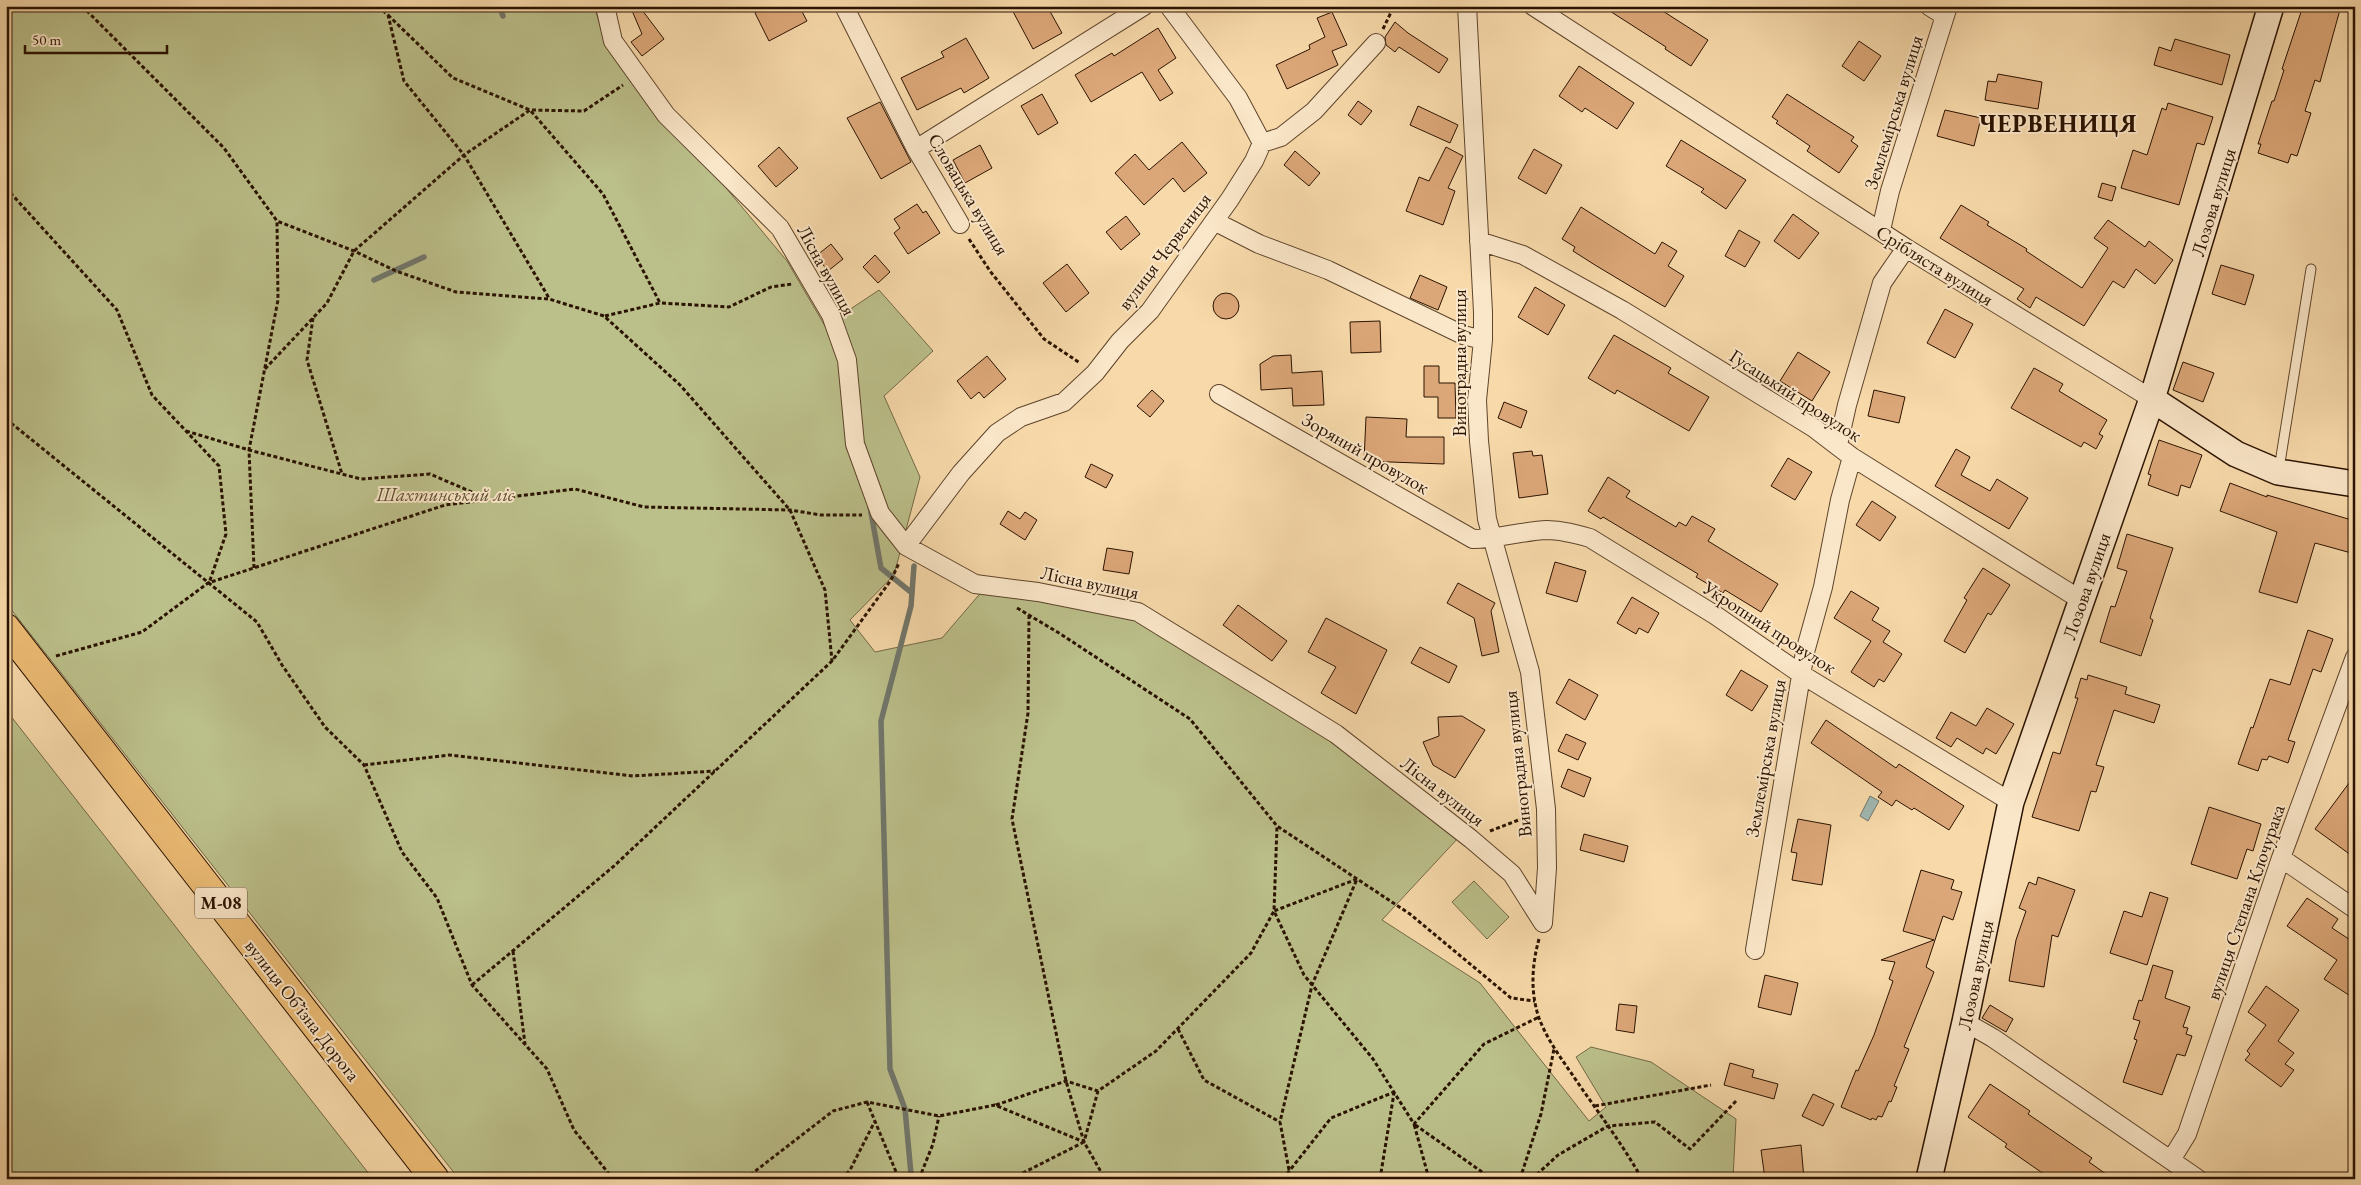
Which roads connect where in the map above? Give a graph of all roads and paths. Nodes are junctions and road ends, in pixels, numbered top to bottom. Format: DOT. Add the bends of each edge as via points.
graph roads {
  1 [pos="82,6"];
  2 [pos="378,6"];
  3 [pos="605,6"];
  4 [pos="844,6"];
  5 [pos="1144,6"];
  6 [pos="1169,6"];
  7 [pos="1394,6"];
  8 [pos="1467,6"];
  9 [pos="1533,6"];
  10 [pos="1929,6"];
  11 [pos="2271,6"];
  12 [pos="1947,11"];
  13 [pos="388,15"];
  14 [pos="1376,43"];
  15 [pos="638,75"];
  16 [pos="530,110"];
  17 [pos="1262,142"];
  18 [pos="916,149"];
  19 [pos="464,155"];
  20 [pos="6,188"];
  21 [pos="277,221"];
  22 [pos="1214,221"];
  23 [pos="960,224"];
  24 [pos="1881,230"];
  25 [pos="1479,241"];
  26 [pos="1906,248"];
  27 [pos="354,251"];
  28 [pos="2311,269"];
  29 [pos="811,281"];
  30 [pos="549,299"];
  31 [pos="660,303"];
  32 [pos="604,316"];
  33 [pos="313,318"];
  34 [pos="1483,340"];
  35 [pos="265,369"];
  36 [pos="1095,373"];
  37 [pos="1219,394"];
  38 [pos="2152,399"];
  39 [pos="6,419"];
  40 [pos="186,431"];
  41 [pos="1838,445"];
  42 [pos="249,450"];
  43 [pos="1852,458"];
  44 [pos="2278,472"];
  45 [pos="342,474"];
  46 [pos="2355,484"];
  47 [pos="490,500"];
  48 [pos="790,510"];
  49 [pos="862,515"];
  50 [pos="1494,539"];
  51 [pos="906,546"];
  52 [pos="254,568"];
  53 [pos="208,583"];
  54 [pos="2081,600"];
  55 [pos="1014,606"];
  56 [pos="1029,615"];
  57 [pos="6,628"];
  58 [pos="2355,657"];
  59 [pos="832,661"];
  60 [pos="34,662"];
  61 [pos="1801,674"];
  62 [pos="364,765"];
  63 [pos="715,771"];
  64 [pos="2011,802"];
  65 [pos="1546,809"];
  66 [pos="1277,826"];
  67 [pos="1471,839"];
  68 [pos="2281,858"];
  69 [pos="1357,879"];
  70 [pos="2355,910"];
  71 [pos="1274,911"];
  72 [pos="1543,923"];
  73 [pos="1755,950"];
  74 [pos="513,951"];
  75 [pos="1312,985"];
  76 [pos="472,986"];
  77 [pos="1535,1001"];
  78 [pos="1539,1017"];
  79 [pos="1965,1022"];
  80 [pos="1178,1029"];
  81 [pos="525,1044"];
  82 [pos="1554,1048"];
  83 [pos="1066,1081"];
  84 [pos="1712,1085"];
  85 [pos="1098,1091"];
  86 [pos="1394,1092"];
  87 [pos="1737,1100"];
  88 [pos="867,1102"];
  89 [pos="995,1105"];
  90 [pos="1595,1106"];
  91 [pos="939,1116"];
  92 [pos="876,1120"];
  93 [pos="1280,1122"];
  94 [pos="1414,1124"];
  95 [pos="1608,1126"];
  96 [pos="1084,1142"];
  97 [pos="2172,1160"];
  98 [pos="1289,1170"];
  99 [pos="1929,1176"];
  100 [pos="435,1179"];
  101 [pos="613,1179"];
  102 [pos="746,1179"];
  103 [pos="842,1179"];
  104 [pos="899,1179"];
  105 [pos="920,1179"];
  106 [pos="1011,1179"];
  107 [pos="1105,1179"];
  108 [pos="1283,1179"];
  109 [pos="1380,1179"];
  110 [pos="1429,1179"];
  111 [pos="1492,1179"];
  112 [pos="1520,1179"];
  113 [pos="1532,1179"];
  114 [pos="1642,1179"];
  115 [pos="2198,1179"];
  1 -- 21 [label="path" via="224,148"];
  2 -- 13 [label="path"];
  3 -- 15 [label="street, Лісна вулиця" via="614,41"];
  4 -- 18 [label="street, Словацька вулиця"];
  5 -- 18 [label="street"];
  6 -- 17 [label="street" via="1238,98"];
  7 -- 14 [label="path"];
  8 -- 25 [label="street, Виноградна вулиця"];
  9 -- 24 [label="street, Срібляста вулиця"];
  10 -- 12 [label="street"];
  11 -- 38 [label="street, Лозова вулиця"];
  12 -- 24 [label="street, Землемірська вулиця" via="1890,191"];
  13 -- 16 [label="path" via="453,78"];
  13 -- 19 [label="path" via="404,81"];
  14 -- 17 [label="street" via="1314,111 1281,137"];
  15 -- 16 [label="path" via="584,111"];
  15 -- 29 [label="street, Лісна вулиця" via="666,115 780,228"];
  16 -- 19 [label="path"];
  16 -- 31 [label="path" via="603,194"];
  17 -- 22 [label="street, вулиця Червениця" via="1254,161"];
  18 -- 23 [label="street, Словацька вулиця"];
  19 -- 27 [label="path"];
  19 -- 30 [label="path"];
  20 -- 40 [label="path" via="117,310 152,395"];
  21 -- 27 [label="path"];
  21 -- 35 [label="path" via="278,300"];
  22 -- 34 [label="street" via="1259,244 1328,270 1463,335"];
  22 -- 36 [label="street, вулиця Червениця" via="1150,311 1120,341"];
  23 -- 36 [label="path, Словацька вулиця" via="990,271 1044,339"];
  24 -- 26 [label="street, Срібляста вулиця"];
  25 -- 34 [label="street, Виноградна вулиця"];
  25 -- 41 [label="street, Гусацький провулок" via="1523,254 1622,310"];
  26 -- 38 [label="street, Срібляста вулиця"];
  26 -- 41 [label="street" via="1882,283"];
  27 -- 30 [label="path" via="396,271 456,292"];
  27 -- 33 [label="path" via="326,303"];
  28 -- 44 [label="lane"];
  29 -- 31 [label="path" via="771,287 729,307"];
  29 -- 51 [label="street, Лісна вулиця" via="831,315 847,360 855,444 880,513"];
  30 -- 32 [label="path"];
  31 -- 32 [label="path"];
  32 -- 48 [label="path" via="680,385"];
  33 -- 35 [label="path"];
  33 -- 45 [label="path" via="308,360"];
  34 -- 50 [label="street, Виноградна вулиця" via="1477,400 1487,519"];
  35 -- 42 [label="path"];
  36 -- 51 [label="street, вулиця Червениця" via="1064,402 1021,417 997,433 961,473"];
  37 -- 50 [label="street, Зоряний провулок" via="1473,538"];
  38 -- 44 [label="street, Срібляста вулиця" via="2236,454"];
  38 -- 54 [label="street, Лозова вулиця"];
  39 -- 53 [label="path"];
  40 -- 42 [label="path"];
  40 -- 53 [label="path" via="219,466 226,534"];
  41 -- 43 [label="street, Гусацький провулок"];
  42 -- 45 [label="path"];
  42 -- 52 [label="path"];
  43 -- 54 [label="street, Гусацький провулок"];
  43 -- 61 [label="street, Землемірська вулиця"];
  44 -- 46 [label="street, Срібляста вулиця"];
  45 -- 47 [label="path" via="361,479 430,474"];
  47 -- 48 [label="path" via="575,489 644,507"];
  47 -- 52 [label="path" via="446,505"];
  48 -- 49 [label="path" via="821,515"];
  48 -- 59 [label="path" via="825,590"];
  50 -- 61 [label="street, Укропний провулок" via="1548,530 1590,538 1715,615"];
  50 -- 65 [label="street, Виноградна вулиця" via="1530,672"];
  51 -- 59 [label="path" via="891,580"];
  51 -- 67 [label="street, Лісна вулиця" via="975,584 1038,592 1138,612 1336,734"];
  52 -- 53 [label="path"];
  53 -- 60 [label="path" via="142,632"];
  53 -- 62 [label="path" via="257,622 325,728"];
  54 -- 64 [label="street, Лозова вулиця"];
  55 -- 56 [label="path"];
  56 -- 66 [label="path" via="1190,719"];
  56 -- 83 [label="path" via="1028,713 1012,819"];
  57 -- 60 [label="highway, вулиця Обʼїзна Дорога / М-08"];
  58 -- 68 [label="street, вулиця Степана Клочурака"];
  59 -- 63 [label="path"];
  60 -- 100 [label="highway, вулиця Обʼїзна Дорога / М-08"];
  61 -- 64 [label="street, Укропний провулок"];
  61 -- 73 [label="street, Землемірська вулиця"];
  62 -- 63 [label="path" via="449,756 633,776"];
  62 -- 76 [label="path" via="402,852 437,898"];
  63 -- 74 [label="path" via="614,866"];
  64 -- 79 [label="street, Лозова вулиця"];
  65 -- 67 [label="path"];
  65 -- 72 [label="street, Виноградна вулиця" via="1547,868"];
  66 -- 69 [label="path"];
  66 -- 71 [label="path"];
  67 -- 72 [label="street, Лісна вулиця" via="1512,874"];
  68 -- 70 [label="street"];
  68 -- 97 [label="street, вулиця Степана Клочурака" via="2187,1134"];
  69 -- 71 [label="path"];
  69 -- 75 [label="path"];
  69 -- 77 [label="path" via="1410,914 1511,998"];
  71 -- 75 [label="path" via="1304,975"];
  71 -- 80 [label="path" via="1250,953"];
  72 -- 77 [label="path" via="1532,964"];
  74 -- 76 [label="path"];
  74 -- 81 [label="path"];
  75 -- 86 [label="path" via="1373,1059"];
  75 -- 93 [label="path"];
  76 -- 81 [label="path"];
  77 -- 78 [label="path"];
  78 -- 82 [label="path"];
  78 -- 94 [label="path" via="1484,1044"];
  79 -- 97 [label="street"];
  79 -- 99 [label="street, Лозова вулиця"];
  80 -- 85 [label="path" via="1156,1051"];
  80 -- 93 [label="path" via="1204,1080"];
  81 -- 101 [label="path" via="547,1068 574,1130"];
  82 -- 90 [label="path"];
  82 -- 112 [label="path" via="1541,1114"];
  83 -- 85 [label="path"];
  83 -- 89 [label="path"];
  83 -- 96 [label="path"];
  84 -- 90 [label="path"];
  85 -- 96 [label="path"];
  86 -- 94 [label="path"];
  86 -- 98 [label="path" via="1331,1118"];
  86 -- 109 [label="path"];
  87 -- 95 [label="path" via="1690,1150 1655,1122"];
  88 -- 91 [label="path"];
  88 -- 92 [label="path"];
  88 -- 102 [label="path" via="833,1111"];
  89 -- 91 [label="path"];
  89 -- 96 [label="path"];
  90 -- 95 [label="path"];
  91 -- 105 [label="path"];
  92 -- 103 [label="path"];
  92 -- 104 [label="path"];
  93 -- 98 [label="path"];
  94 -- 110 [label="path"];
  94 -- 111 [label="path"];
  95 -- 113 [label="path" via="1558,1155"];
  95 -- 114 [label="path"];
  96 -- 106 [label="path"];
  96 -- 107 [label="path"];
  97 -- 115 [label="street"];
  98 -- 108 [label="path"];
}
